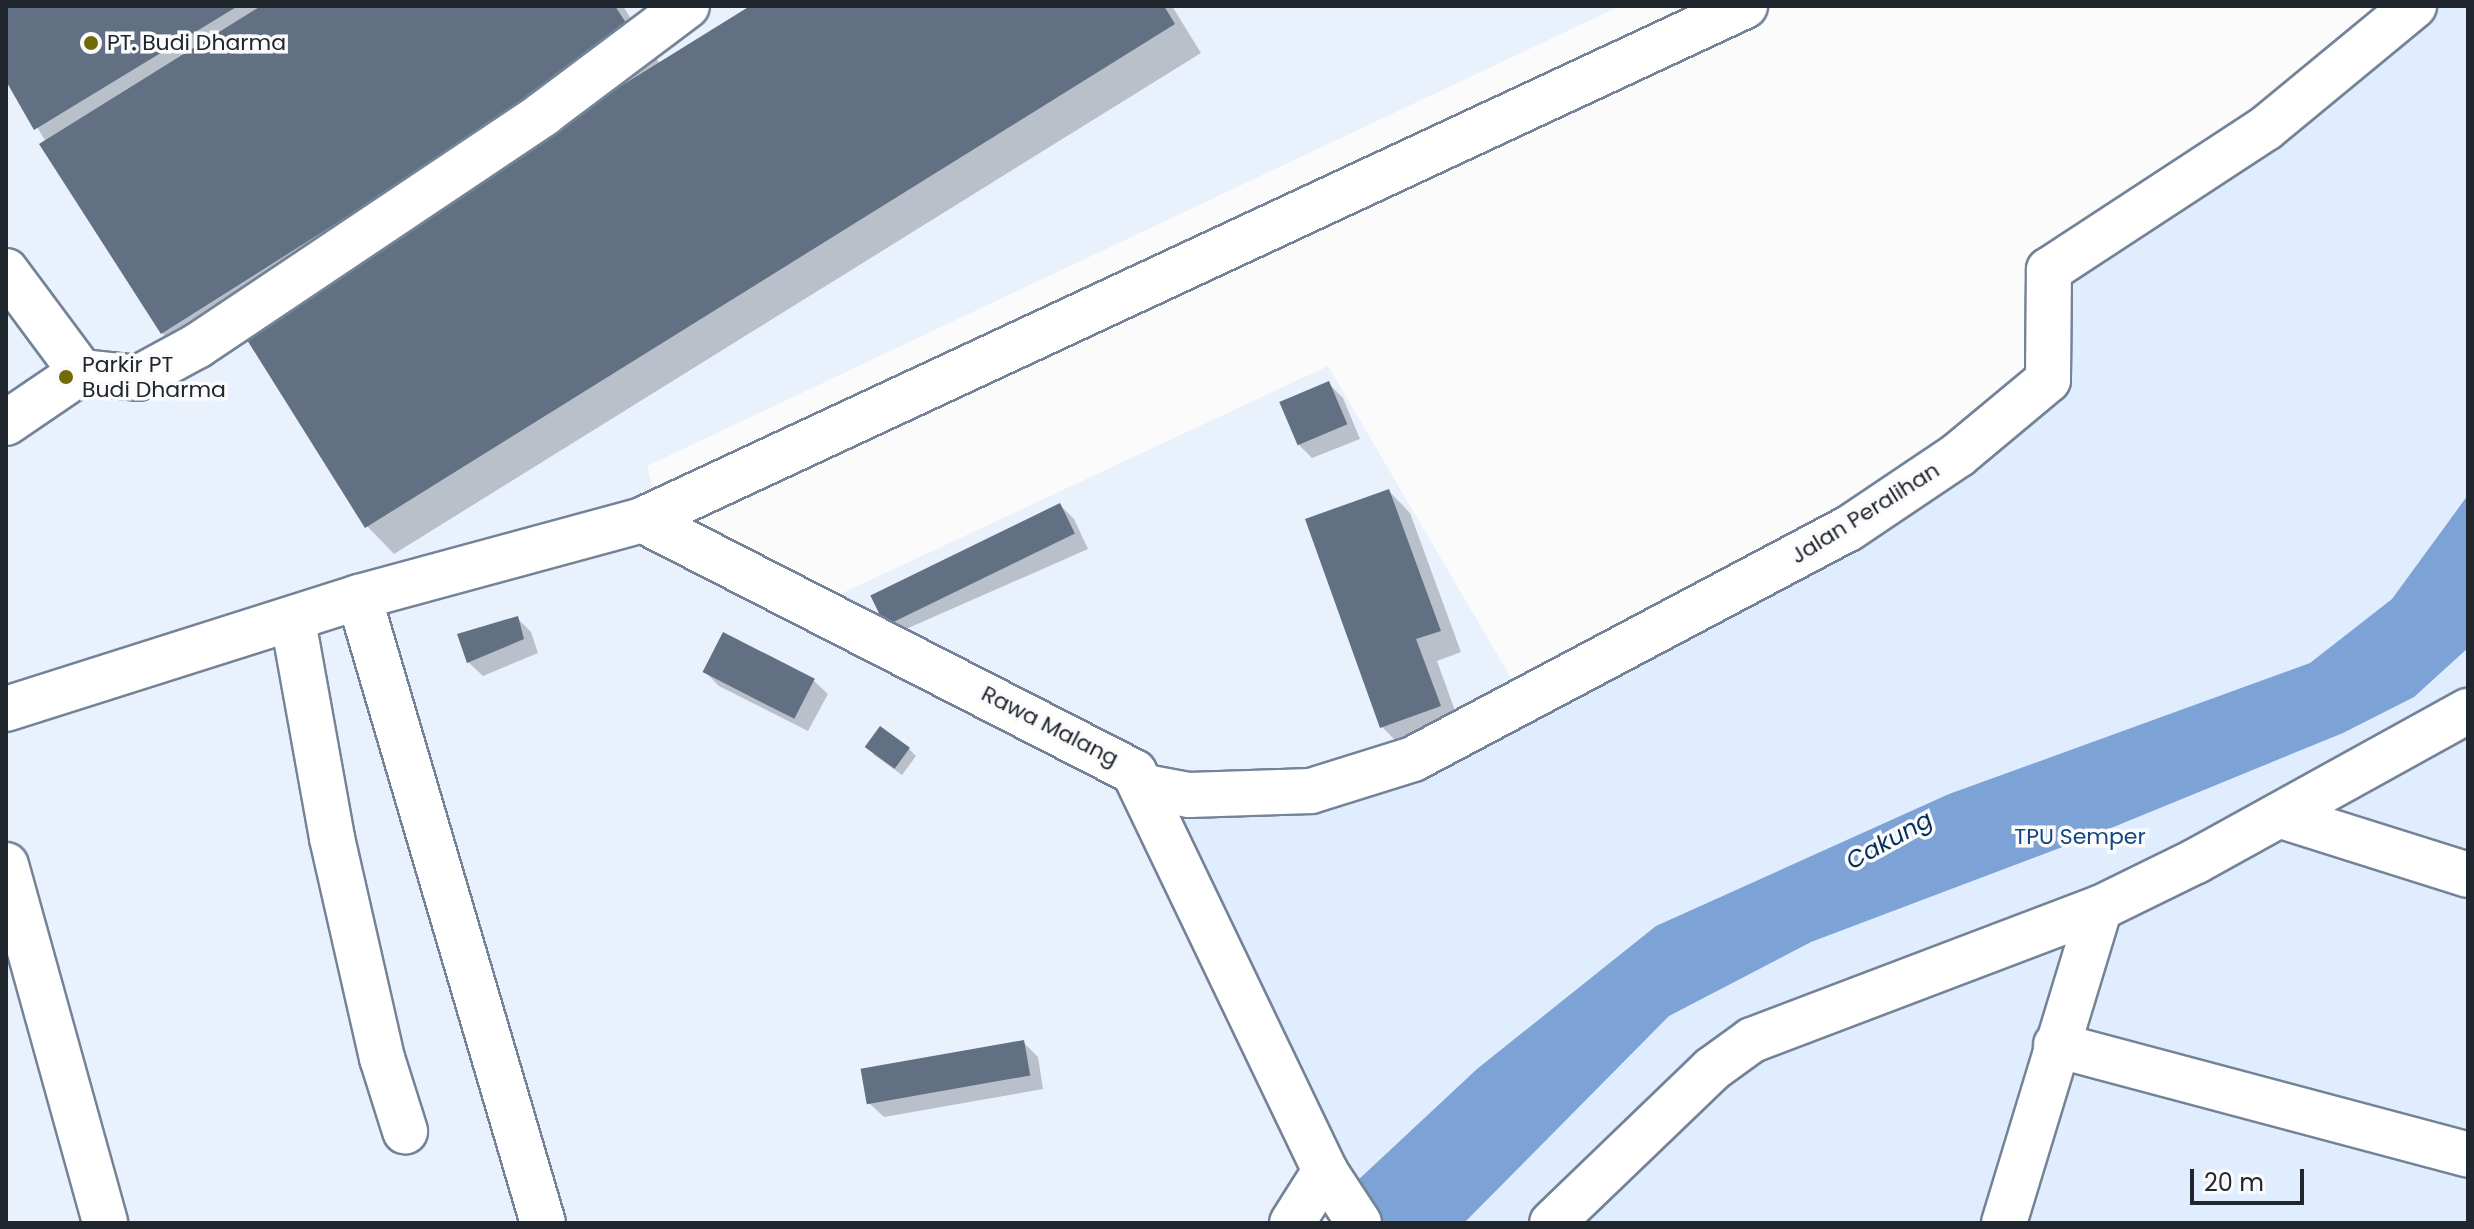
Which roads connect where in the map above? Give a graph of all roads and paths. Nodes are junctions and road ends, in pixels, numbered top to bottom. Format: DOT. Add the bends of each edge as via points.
graph roads {
  1 [pos="687,6"];
  2 [pos="1745,6"];
  3 [pos="2414,6"];
  4 [pos="6,271"];
  5 [pos="81,372"];
  6 [pos="6,423"];
  7 [pos="642,520"];
  8 [pos="359,597"];
  9 [pos="293,621"];
  10 [pos="6,709"];
  11 [pos="2468,711"];
  12 [pos="1145,787"];
  13 [pos="2281,816"];
  14 [pos="6,865"];
  15 [pos="2468,875"];
  16 [pos="2100,908"];
  17 [pos="2056,1045"];
  18 [pos="405,1131"];
  19 [pos="2468,1155"];
  20 [pos="1331,1179"];
  21 [pos="105,1223"];
  22 [pos="543,1223"];
  23 [pos="1292,1223"];
  24 [pos="1359,1223"];
  25 [pos="1552,1223"];
  26 [pos="2004,1223"];
  1 -- 5 [label="street" via="543,114 197,346 138,378"];
  2 -- 7 [label="street"];
  3 -- 12 [label="street, Jalan Peralihan" via="2266,128 2049,270 2048,380 1958,455 1848,529 1413,759 1311,791 1189,795"];
  4 -- 5 [label="street"];
  5 -- 6 [label="street"];
  7 -- 8 [label="street"];
  7 -- 12 [label="street, Rawa Malang" via="1112,756"];
  8 -- 9 [label="street"];
  8 -- 22 [label="street"];
  9 -- 10 [label="street"];
  9 -- 18 [label="street" via="332,838 382,1058"];
  11 -- 13 [label="street"];
  12 -- 20 [label="street, Rawa Malang"];
  13 -- 15 [label="street"];
  13 -- 16 [label="street"];
  14 -- 21 [label="street"];
  16 -- 17 [label="street"];
  16 -- 25 [label="street" via="1752,1040 1712,1069"];
  17 -- 19 [label="street"];
  17 -- 26 [label="street"];
  20 -- 23 [label="street"];
  20 -- 24 [label="street, Rawa Malang"];
}
